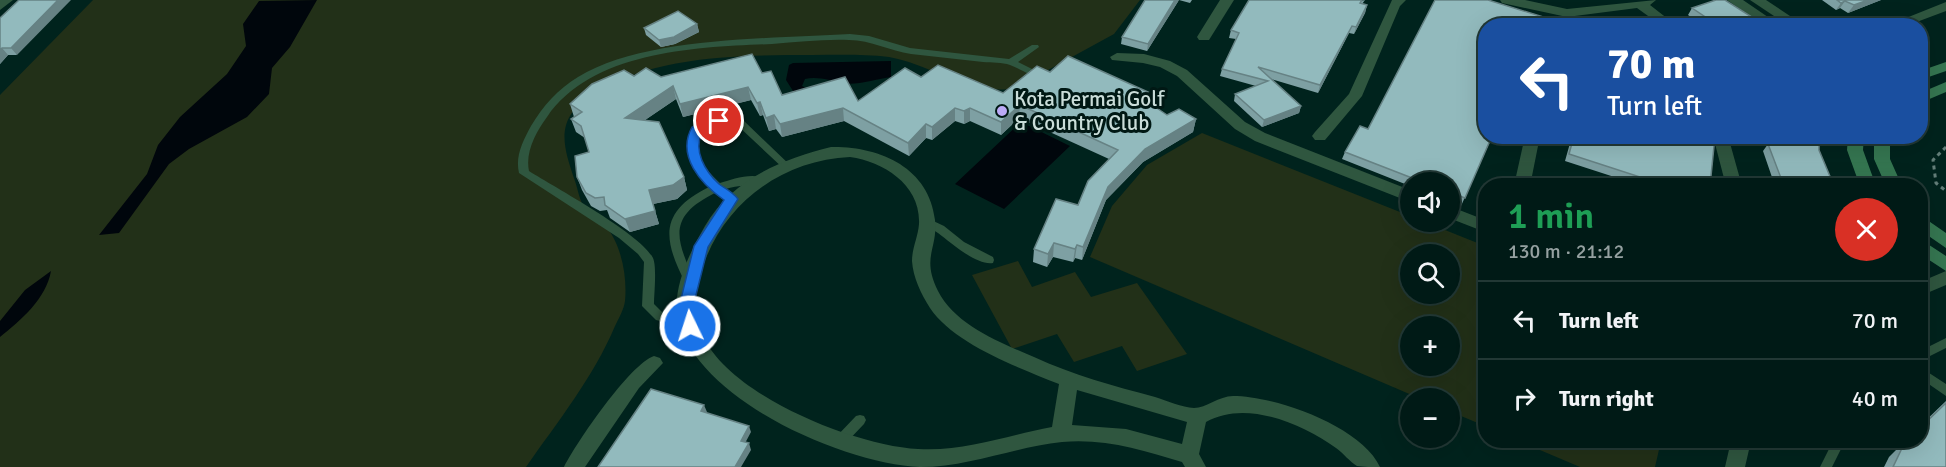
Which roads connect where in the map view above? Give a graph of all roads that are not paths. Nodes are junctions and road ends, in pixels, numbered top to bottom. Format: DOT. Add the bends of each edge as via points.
graph roads {
  1 [pos="6,0"];
  2 [pos="1227,0"];
  3 [pos="1400,0"];
  4 [pos="1507,0"];
  5 [pos="1734,0"];
  6 [pos="1757,0"];
  7 [pos="1644,2"];
  8 [pos="0,6"];
  9 [pos="1946,6"];
  10 [pos="1567,13"];
  11 [pos="1570,18"];
  12 [pos="1662,18"];
  13 [pos="1762,18"];
  14 [pos="1786,18"];
  15 [pos="1914,18"];
  16 [pos="1204,37"];
  17 [pos="1035,47"];
  18 [pos="1117,57"];
  19 [pos="1011,62"];
  20 [pos="1946,66"];
  21 [pos="1031,72"];
  22 [pos="1928,73"];
  23 [pos="1946,87"];
  24 [pos="1928,95"];
  25 [pos="1320,136"];
  26 [pos="1531,144"];
  27 [pos="1722,144"];
  28 [pos="1856,144"];
  29 [pos="1882,144"];
  30 [pos="787,167"];
  31 [pos="1524,178"];
  32 [pos="1732,178"];
  33 [pos="1865,178"];
  34 [pos="1890,178"];
  35 [pos="761,180"];
  36 [pos="714,187"];
  37 [pos="1400,192"];
  38 [pos="732,199"];
  39 [pos="1460,216"];
  40 [pos="927,222"];
  41 [pos="1478,223"];
  42 [pos="1928,227"];
  43 [pos="1946,242"];
  44 [pos="1928,251"];
  45 [pos="989,260"];
  46 [pos="1946,265"];
  47 [pos="1946,278"];
  48 [pos="691,284"];
  49 [pos="1928,286"];
  50 [pos="685,311"];
  51 [pos="1946,342"];
  52 [pos="1928,352"];
  53 [pos="654,363"];
  54 [pos="1928,378"];
  55 [pos="1069,381"];
  56 [pos="1946,392"];
  57 [pos="1198,417"];
  58 [pos="860,420"];
  59 [pos="1061,434"];
  60 [pos="839,442"];
  61 [pos="1739,448"];
  62 [pos="1836,448"];
  63 [pos="1193,461"];
  64 [pos="574,467"];
  65 [pos="1370,467"];
  66 [pos="1735,467"];
  67 [pos="1826,467"];
  1 -- 8 [label="street"];
  2 -- 16 [label="street"];
  3 -- 25 [label="street" via="1394,5 1355,96"];
  4 -- 10 [label="street"];
  5 -- 13 [label="street"];
  6 -- 14 [label="street"];
  7 -- 10 [label="street"];
  7 -- 12 [label="street"];
  9 -- 15 [label="street"];
  10 -- 11 [label="street"];
  17 -- 19 [label="lane"];
  18 -- 37 [label="street" via="1148,57 1172,65 1238,124 1261,138"];
  19 -- 21 [label="lane"];
  19 -- 50 [label="lane" via="909,51 869,39 723,45 611,65 585,76 563,92 539,120 527,144 522,159 524,173 642,251 649,261 648,306 652,312 660,317"];
  20 -- 22 [label="main road"];
  23 -- 24 [label="main road"];
  26 -- 31 [label="street"];
  27 -- 32 [label="street"];
  28 -- 33 [label="main road"];
  29 -- 34 [label="main road" via="1882,159"];
  30 -- 35 [label="street"];
  30 -- 36 [label="lane" via="740,122 713,123 696,130 692,149 697,164"];
  30 -- 40 [label="street" via="844,150 889,163 910,181"];
  35 -- 36 [label="lane" via="745,179"];
  35 -- 38 [label="street"];
  36 -- 38 [label="lane"];
  36 -- 48 [label="lane" via="691,202 676,221 674,245"];
  38 -- 48 [label="street" via="701,246"];
  39 -- 41 [label="street"];
  40 -- 45 [label="lane"];
  40 -- 55 [label="street" via="922,271 932,294 952,321 1009,354"];
  42 -- 43 [label="main road"];
  44 -- 46 [label="main road"];
  47 -- 49 [label="street"];
  48 -- 50 [label="street"];
  50 -- 60 [label="street" via="695,342 714,366 743,391"];
  51 -- 52 [label="lane"];
  53 -- 64 [label="street" via="632,383"];
  54 -- 56 [label="lane"];
  55 -- 57 [label="street"];
  55 -- 59 [label="street"];
  57 -- 63 [label="street"];
  57 -- 65 [label="street" via="1231,404 1256,406 1311,425 1345,442"];
  58 -- 60 [label="lane"];
  59 -- 60 [label="street" via="989,452 945,457 916,458"];
  59 -- 63 [label="street" via="1129,438"];
  61 -- 66 [label="street"];
  62 -- 67 [label="lane"];
}
